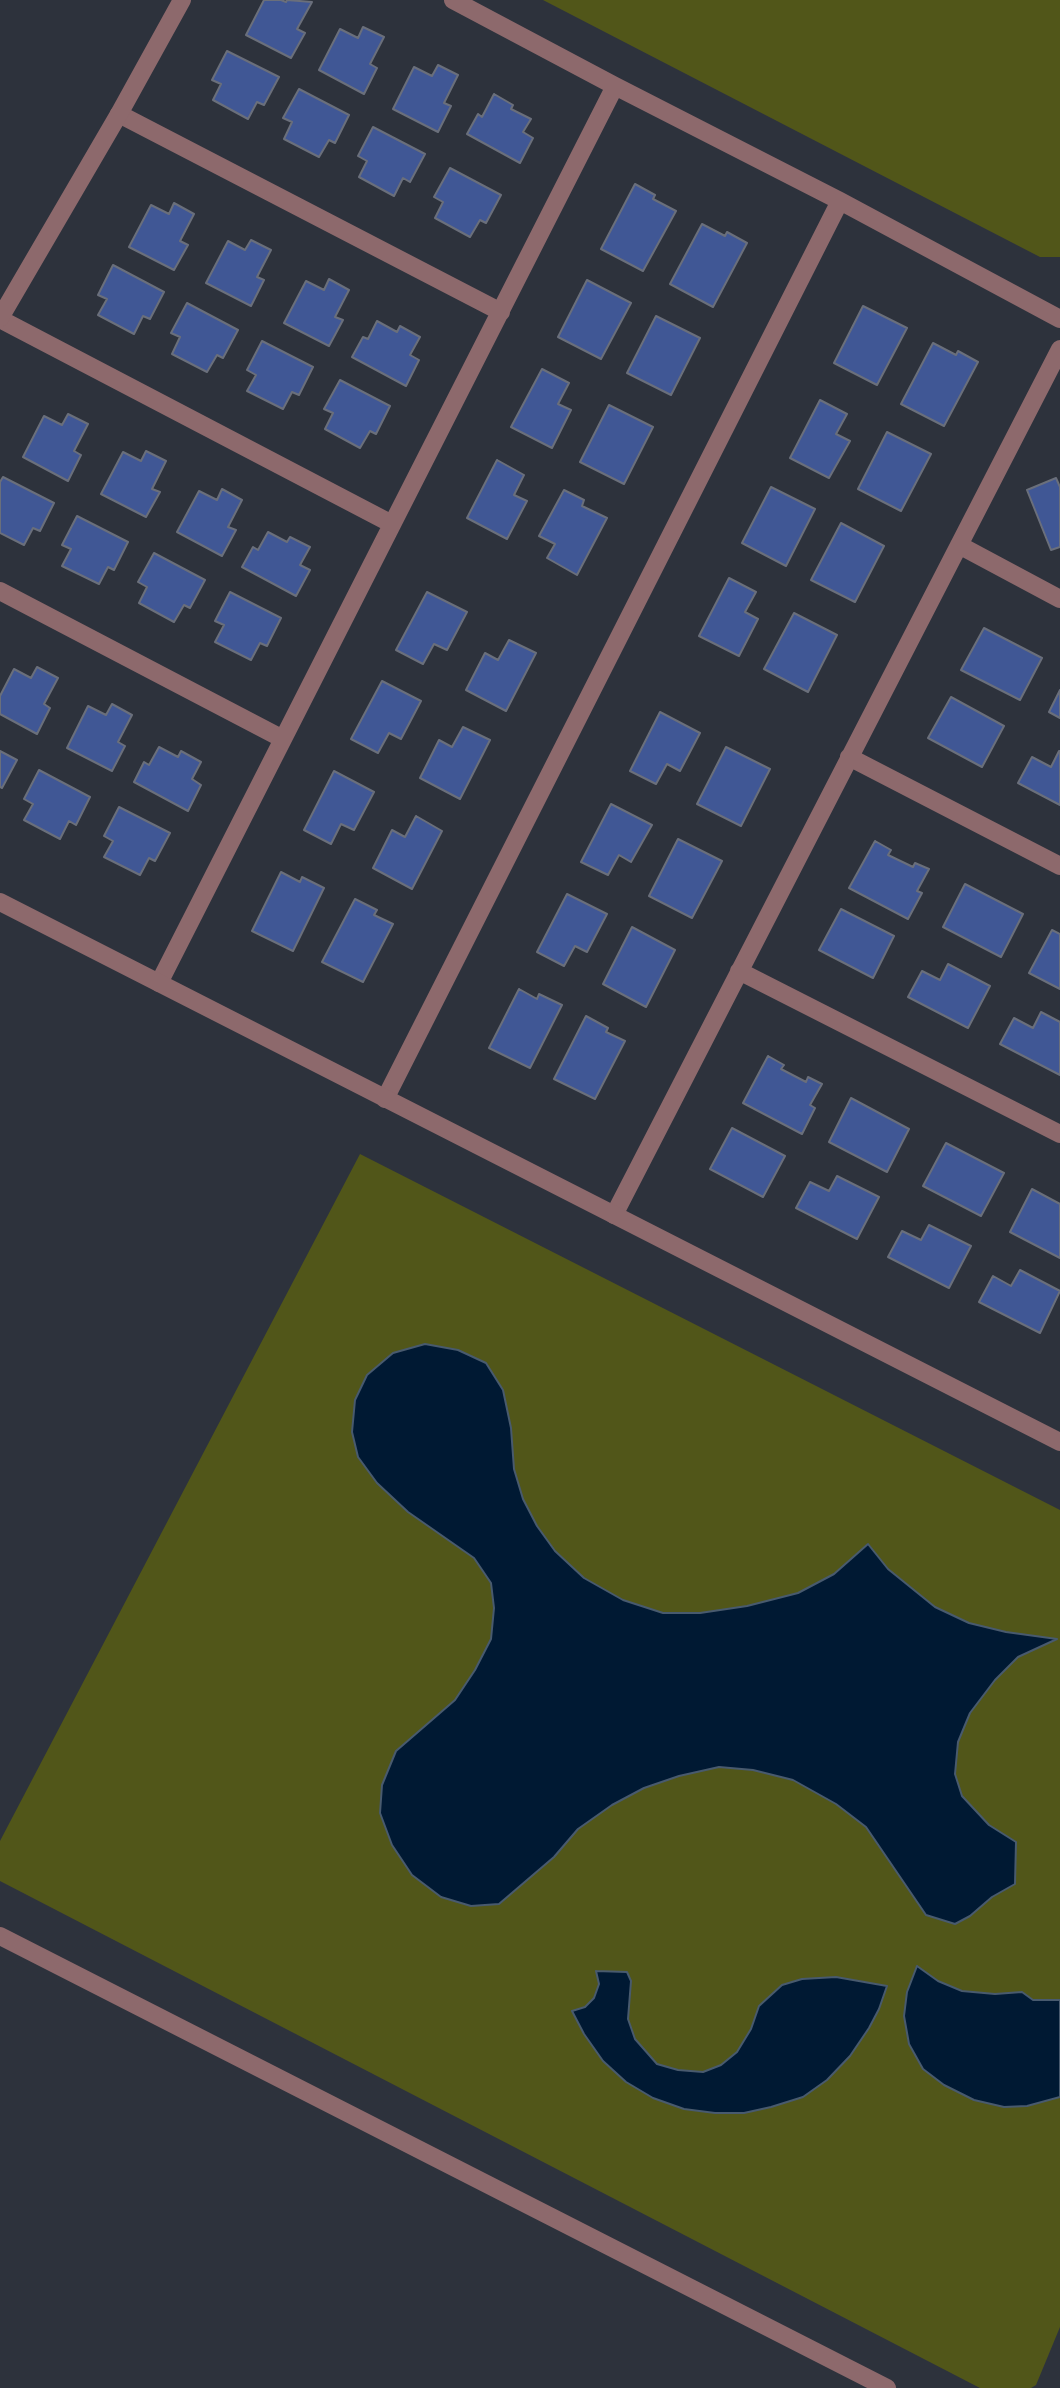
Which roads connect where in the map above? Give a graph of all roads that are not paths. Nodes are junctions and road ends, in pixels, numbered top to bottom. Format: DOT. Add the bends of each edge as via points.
graph roads {
  1 [pos="183,0"];
  2 [pos="453,0"];
  3 [pos="615,86"];
  4 [pos="119,114"];
  5 [pos="840,201"];
  6 [pos="501,312"];
  7 [pos="0,318"];
  8 [pos="1060,318"];
  9 [pos="1060,349"];
  10 [pos="392,524"];
  11 [pos="959,545"];
  12 [pos="0,591"];
  13 [pos="1060,600"];
  14 [pos="283,739"];
  15 [pos="849,757"];
  16 [pos="1060,866"];
  17 [pos="0,902"];
  18 [pos="739,971"];
  19 [pos="159,983"];
  20 [pos="385,1099"];
  21 [pos="1060,1135"];
  22 [pos="614,1215"];
  23 [pos="1060,1442"];
  24 [pos="0,1936"];
  25 [pos="887,2388"];
  1 -- 4 [label="street"];
  2 -- 3 [label="street"];
  3 -- 5 [label="street"];
  3 -- 6 [label="street"];
  4 -- 6 [label="street"];
  4 -- 7 [label="street"];
  5 -- 8 [label="street"];
  5 -- 20 [label="street"];
  6 -- 10 [label="street"];
  7 -- 10 [label="street"];
  9 -- 11 [label="street"];
  10 -- 14 [label="street"];
  11 -- 13 [label="street"];
  11 -- 15 [label="street"];
  12 -- 14 [label="street"];
  14 -- 19 [label="street"];
  15 -- 16 [label="street"];
  15 -- 18 [label="street"];
  17 -- 19 [label="street"];
  18 -- 21 [label="street"];
  18 -- 22 [label="street"];
  19 -- 20 [label="street"];
  20 -- 22 [label="street"];
  22 -- 23 [label="street"];
  24 -- 25 [label="street"];
}
